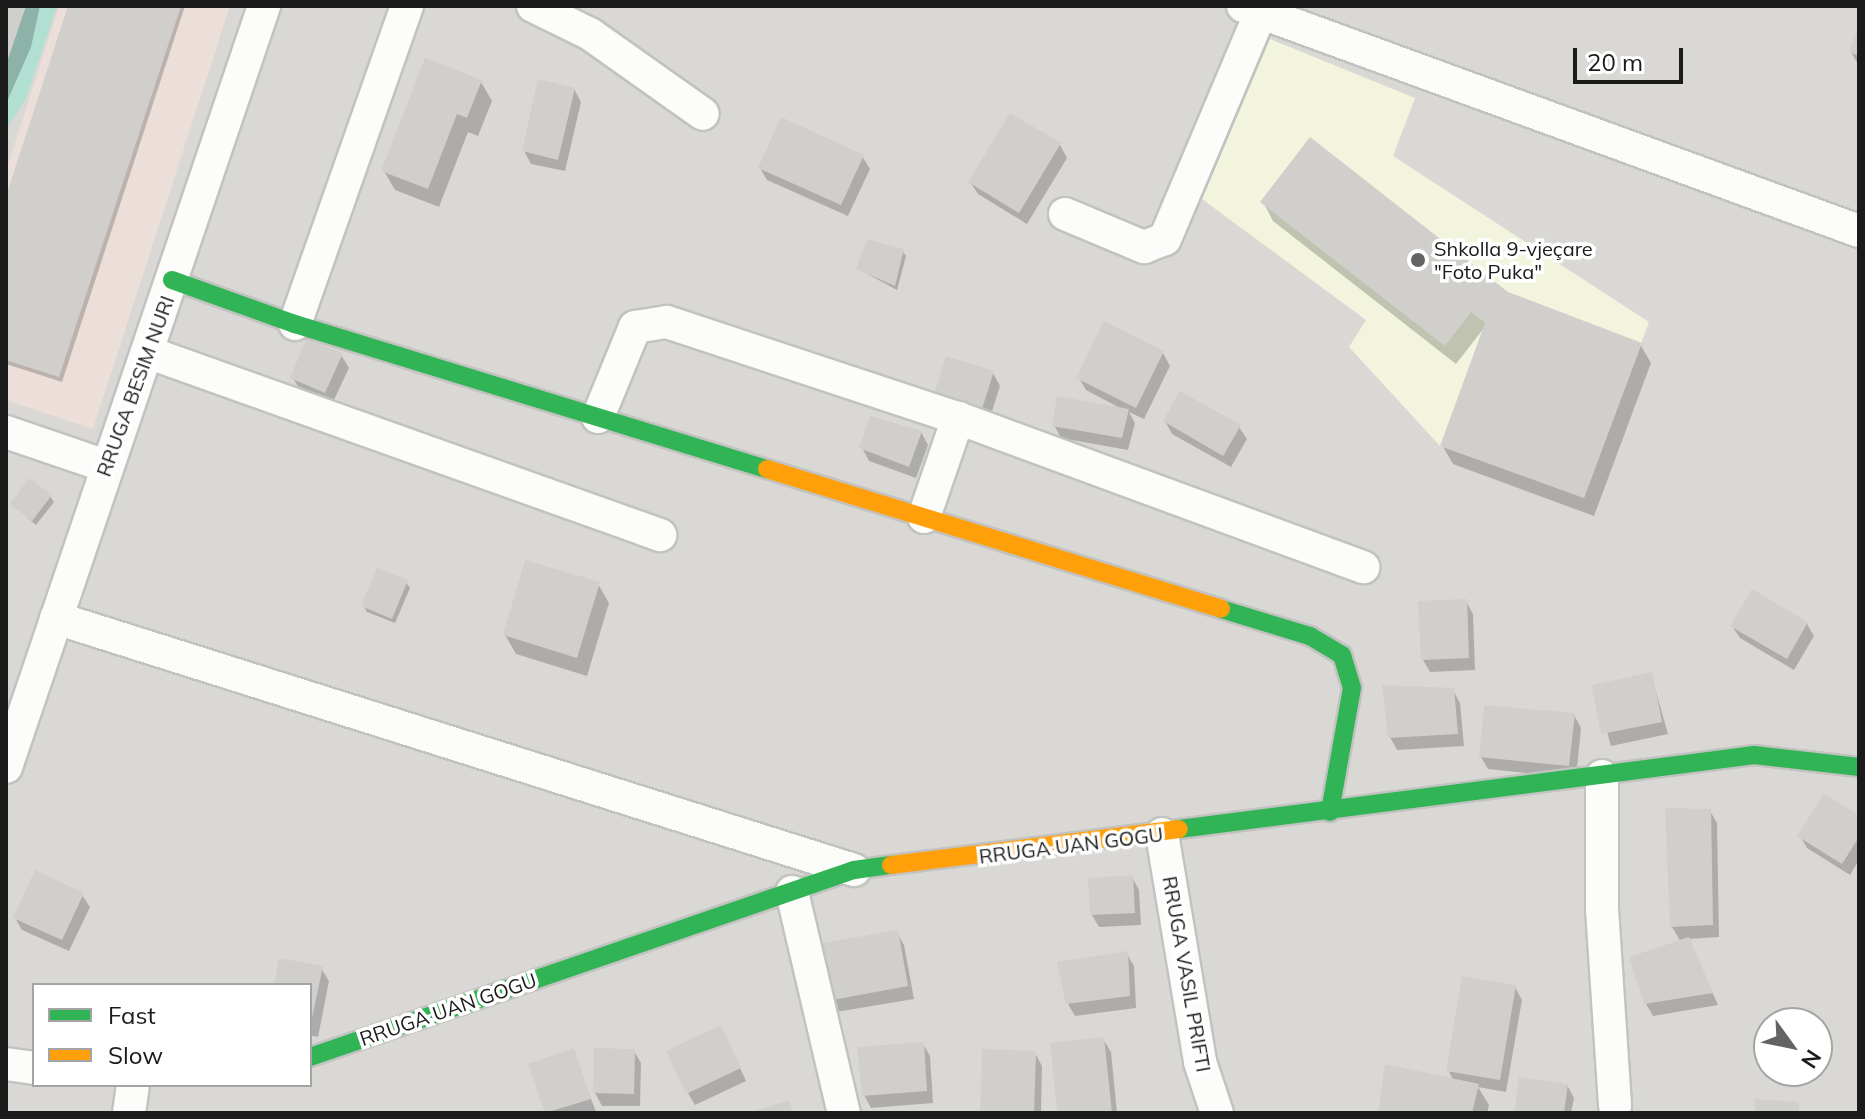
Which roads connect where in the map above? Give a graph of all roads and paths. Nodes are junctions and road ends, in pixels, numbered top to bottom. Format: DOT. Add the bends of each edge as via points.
graph roads {
  1 [pos="264,6"];
  2 [pos="407,6"];
  3 [pos="533,6"];
  4 [pos="1252,9"];
  5 [pos="703,114"];
  6 [pos="1065,214"];
  7 [pos="1859,231"];
  8 [pos="172,280"];
  9 [pos="295,324"];
  10 [pos="147,352"];
  11 [pos="598,417"];
  12 [pos="958,418"];
  13 [pos="6,432"];
  14 [pos="106,466"];
  15 [pos="924,517"];
  16 [pos="660,535"];
  17 [pos="1364,567"];
  18 [pos="56,618"];
  19 [pos="6,767"];
  20 [pos="1859,767"];
  21 [pos="1602,776"];
  22 [pos="1330,812"];
  23 [pos="1162,834"];
  24 [pos="854,870"];
  25 [pos="792,892"];
  26 [pos="312,1056"];
  27 [pos="6,1064"];
  28 [pos="32,1068"];
  29 [pos="133,1087"];
  30 [pos="1615,1106"];
  31 [pos="129,1113"];
  32 [pos="844,1113"];
  33 [pos="1217,1113"];
  1 -- 8 [label="street, RRUGA BESIM NURI"];
  2 -- 9 [label="street"];
  3 -- 5 [label="street" via="590,34"];
  4 -- 6 [label="street" via="1165,239 1144,247"];
  4 -- 7 [label="street"];
  8 -- 9 [label="street"];
  8 -- 10 [label="street, RRUGA BESIM NURI"];
  9 -- 11 [label="street"];
  10 -- 14 [label="street, RRUGA BESIM NURI"];
  10 -- 16 [label="street"];
  11 -- 12 [label="street" via="635,327 667,322"];
  11 -- 15 [label="street"];
  12 -- 15 [label="street"];
  12 -- 17 [label="street"];
  13 -- 14 [label="street"];
  14 -- 18 [label="street, RRUGA BESIM NURI"];
  15 -- 22 [label="street" via="1310,636 1342,655 1352,688"];
  18 -- 19 [label="street, RRUGA BESIM NURI"];
  18 -- 24 [label="street"];
  20 -- 21 [label="street, RRUGA UAN GOGU" via="1754,755"];
  21 -- 22 [label="street, RRUGA UAN GOGU"];
  21 -- 30 [label="street" via="1602,909"];
  22 -- 23 [label="street, RRUGA UAN GOGU"];
  23 -- 24 [label="street, RRUGA UAN GOGU"];
  23 -- 33 [label="street, RRUGA VASIL PRIFTI" via="1197,1048"];
  24 -- 25 [label="street, RRUGA UAN GOGU"];
  25 -- 26 [label="street, RRUGA UAN GOGU"];
  25 -- 32 [label="street"];
  27 -- 28 [label="street"];
  29 -- 31 [label="street"];
}
